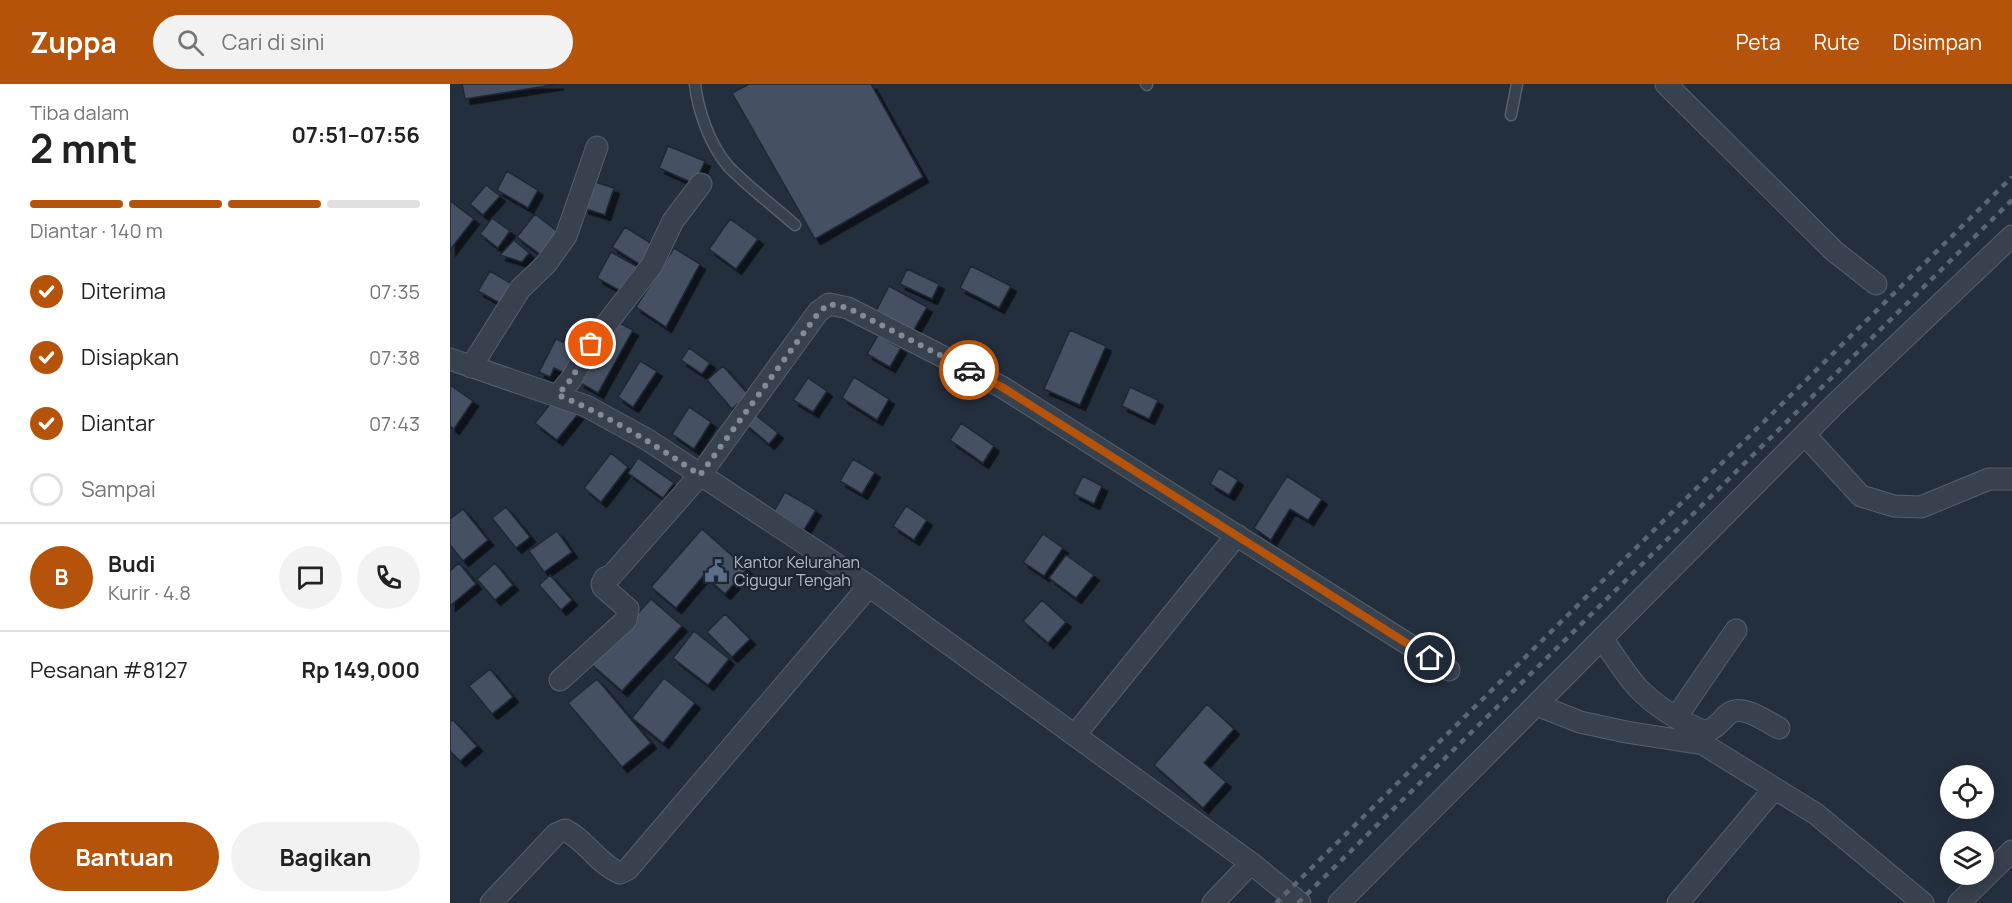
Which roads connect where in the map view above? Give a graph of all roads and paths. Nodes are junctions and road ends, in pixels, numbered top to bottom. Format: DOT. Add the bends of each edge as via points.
graph roads {
  1 [pos="695,84"];
  2 [pos="1517,84"];
  3 [pos="1666,84"];
  4 [pos="1511,115"];
  5 [pos="597,147"];
  6 [pos="701,184"];
  7 [pos="795,225"];
  8 [pos="2012,236"];
  9 [pos="1876,284"];
  10 [pos="450,359"];
  11 [pos="471,366"];
  12 [pos="558,395"];
  13 [pos="1806,435"];
  14 [pos="700,475"];
  15 [pos="2012,479"];
  16 [pos="1237,535"];
  17 [pos="869,586"];
  18 [pos="1736,630"];
  19 [pos="1602,639"];
  20 [pos="1449,670"];
  21 [pos="560,680"];
  22 [pos="1537,705"];
  23 [pos="1677,716"];
  24 [pos="1779,728"];
  25 [pos="1075,735"];
  26 [pos="1774,789"];
  27 [pos="2012,851"];
  28 [pos="1251,863"];
  29 [pos="491,903"];
  30 [pos="1212,903"];
  31 [pos="1300,903"];
  32 [pos="1339,903"];
  33 [pos="1678,903"];
  34 [pos="1923,903"];
  35 [pos="1959,903"];
  1 -- 7 [label="lane" via="709,135 728,165"];
  2 -- 4 [label="lane"];
  3 -- 9 [label="street" via="1834,251"];
  5 -- 11 [label="street" via="566,236 546,264 520,289"];
  6 -- 12 [label="street" via="673,221 652,265 591,344"];
  8 -- 13 [label="street"];
  10 -- 11 [label="street"];
  11 -- 12 [label="street"];
  12 -- 14 [label="street" via="648,440"];
  13 -- 15 [label="street" via="1861,496 1894,506 1922,507 1989,480"];
  13 -- 19 [label="street"];
  14 -- 16 [label="street" via="811,322 829,304 848,308 1002,387"];
  14 -- 17 [label="street"];
  14 -- 21 [label="street" via="612,575 605,578 603,587 628,609 626,620"];
  16 -- 20 [label="street"];
  16 -- 25 [label="street"];
  17 -- 25 [label="street"];
  17 -- 29 [label="street" via="628,869 620,873 610,869 565,830 556,834"];
  18 -- 23 [label="street"];
  19 -- 22 [label="street"];
  19 -- 23 [label="street" via="1638,688"];
  22 -- 26 [label="street" via="1580,722 1703,744"];
  22 -- 32 [label="street"];
  23 -- 24 [label="street" via="1705,732 1716,728 1738,709"];
  25 -- 28 [label="street"];
  26 -- 33 [label="street"];
  26 -- 34 [label="street" via="1816,814"];
  27 -- 35 [label="street"];
  28 -- 30 [label="street"];
  28 -- 31 [label="street"];
}
